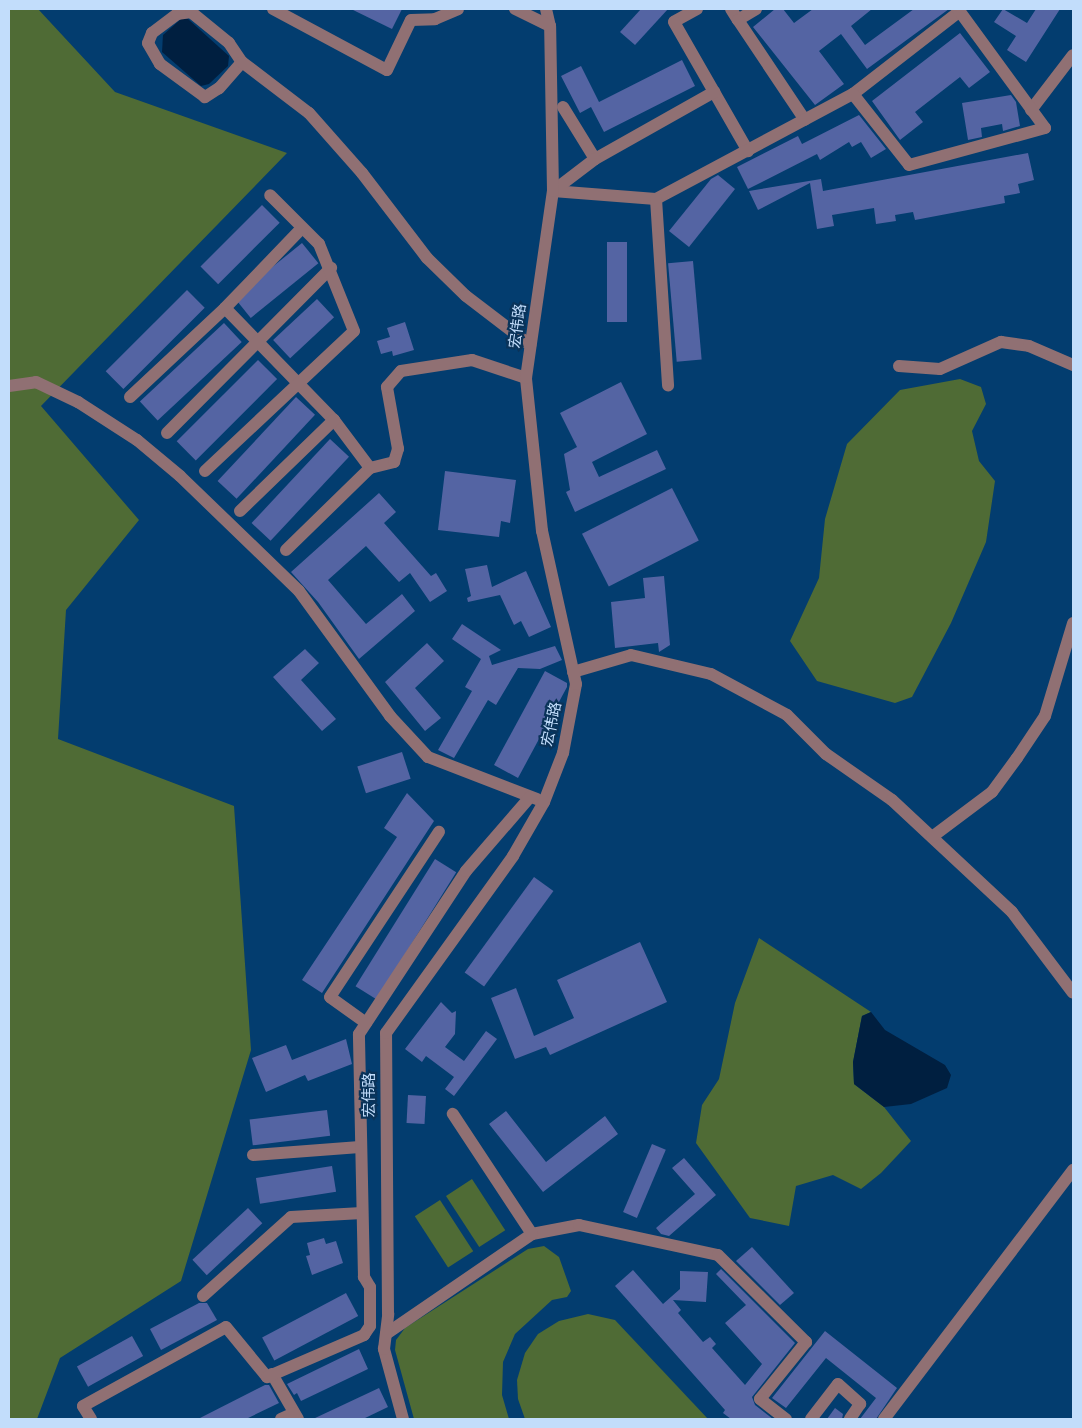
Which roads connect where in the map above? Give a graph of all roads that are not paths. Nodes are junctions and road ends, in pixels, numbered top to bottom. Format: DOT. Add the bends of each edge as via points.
graph roads {
  1 [pos="273,9"];
  2 [pos="458,9"];
  3 [pos="515,9"];
  4 [pos="546,9"];
  5 [pos="697,9"];
  6 [pos="731,9"];
  7 [pos="756,9"];
  8 [pos="959,10"];
  9 [pos="738,20"];
  10 [pos="550,26"];
  11 [pos="1073,55"];
  12 [pos="242,62"];
  13 [pos="714,92"];
  14 [pos="853,94"];
  15 [pos="563,107"];
  16 [pos="1031,110"];
  17 [pos="805,120"];
  18 [pos="748,151"];
  19 [pos="595,160"];
  20 [pos="552,190"];
  21 [pos="270,195"];
  22 [pos="656,199"];
  23 [pos="302,228"];
  24 [pos="331,268"];
  25 [pos="225,308"];
  26 [pos="260,342"];
  27 [pos="530,345"];
  28 [pos="1073,364"];
  29 [pos="899,366"];
  30 [pos="526,378"];
  31 [pos="297,381"];
  32 [pos="9,386"];
  33 [pos="668,386"];
  34 [pos="130,397"];
  35 [pos="334,420"];
  36 [pos="167,433"];
  37 [pos="370,468"];
  38 [pos="205,471"];
  39 [pos="240,511"];
  40 [pos="286,550"];
  41 [pos="1073,622"];
  42 [pos="573,672"];
  43 [pos="530,797"];
  44 [pos="544,802"];
  45 [pos="439,832"];
  46 [pos="932,837"];
  47 [pos="1073,993"];
  48 [pos="366,1023"];
  49 [pos="453,1114"];
  50 [pos="360,1147"];
  51 [pos="253,1155"];
  52 [pos="1073,1170"];
  53 [pos="362,1212"];
  54 [pos="532,1234"];
  55 [pos="203,1296"];
  56 [pos="386,1334"];
  57 [pos="272,1374"];
  58 [pos="296,1416"];
  59 [pos="91,1419"];
  60 [pos="281,1419"];
  61 [pos="403,1419"];
  62 [pos="786,1419"];
  63 [pos="811,1419"];
  64 [pos="850,1419"];
  65 [pos="884,1419"];
  1 -- 2 [label="street" via="387,70 411,20 435,19"];
  3 -- 10 [label="street"];
  4 -- 10 [label="street, 宏伟路"];
  5 -- 13 [label="street" via="674,22"];
  6 -- 9 [label="street"];
  7 -- 9 [label="street"];
  8 -- 14 [label="street"];
  8 -- 16 [label="street"];
  9 -- 17 [label="street"];
  10 -- 20 [label="street, 宏伟路"];
  11 -- 16 [label="street"];
  12 -- 12 [label="street" via="229,43 191,12 177,14 152,33 148,43 160,64 205,97 219,88"];
  12 -- 27 [label="street" via="310,113 362,173 427,258 466,296"];
  13 -- 18 [label="street"];
  13 -- 19 [label="street"];
  14 -- 16 [label="street" via="908,165 1045,128"];
  14 -- 17 [label="street"];
  15 -- 19 [label="street"];
  17 -- 18 [label="street"];
  18 -- 22 [label="street"];
  19 -- 20 [label="street"];
  20 -- 22 [label="street"];
  20 -- 27 [label="street, 宏伟路"];
  21 -- 23 [label="street"];
  22 -- 33 [label="street"];
  23 -- 24 [label="street" via="319,244"];
  23 -- 25 [label="street"];
  24 -- 26 [label="street"];
  24 -- 31 [label="street" via="354,331"];
  25 -- 26 [label="street"];
  25 -- 34 [label="street"];
  26 -- 31 [label="street"];
  26 -- 36 [label="street"];
  27 -- 30 [label="street, 宏伟路"];
  28 -- 29 [label="street" via="1029,346 1001,342 940,369"];
  30 -- 37 [label="street" via="472,360 401,371 387,387 398,449 394,462"];
  30 -- 42 [label="street, 宏伟路" via="542,531"];
  31 -- 35 [label="street"];
  31 -- 38 [label="street"];
  32 -- 43 [label="street" via="36,382 78,402 137,440 180,476 299,591 390,716 428,757"];
  35 -- 37 [label="street"];
  35 -- 39 [label="street"];
  37 -- 40 [label="street"];
  41 -- 46 [label="street" via="1045,716 992,792"];
  42 -- 44 [label="street, 宏伟路" via="576,684 563,752"];
  42 -- 46 [label="street" via="631,655 711,674 787,715 826,754 892,800"];
  43 -- 44 [label="street"];
  43 -- 48 [label="street" via="466,871"];
  44 -- 56 [label="street, 宏伟路" via="513,856 386,1033"];
  45 -- 48 [label="street" via="330,997"];
  46 -- 47 [label="street" via="1012,912"];
  48 -- 50 [label="street" via="359,1034"];
  49 -- 54 [label="street"];
  50 -- 51 [label="street"];
  50 -- 53 [label="street"];
  52 -- 65 [label="street"];
  53 -- 55 [label="street" via="291,1217"];
  53 -- 57 [label="street" via="364,1277 370,1287 370,1326 364,1335"];
  54 -- 56 [label="street"];
  54 -- 62 [label="street" via="579,1225 718,1255 806,1342 760,1399"];
  56 -- 61 [label="street, 宏伟路" via="384,1349"];
  57 -- 58 [label="street"];
  57 -- 59 [label="street" via="267,1377 226,1327 83,1406"];
  58 -- 60 [label="street"];
  63 -- 64 [label="street" via="838,1384 860,1404"];
}
